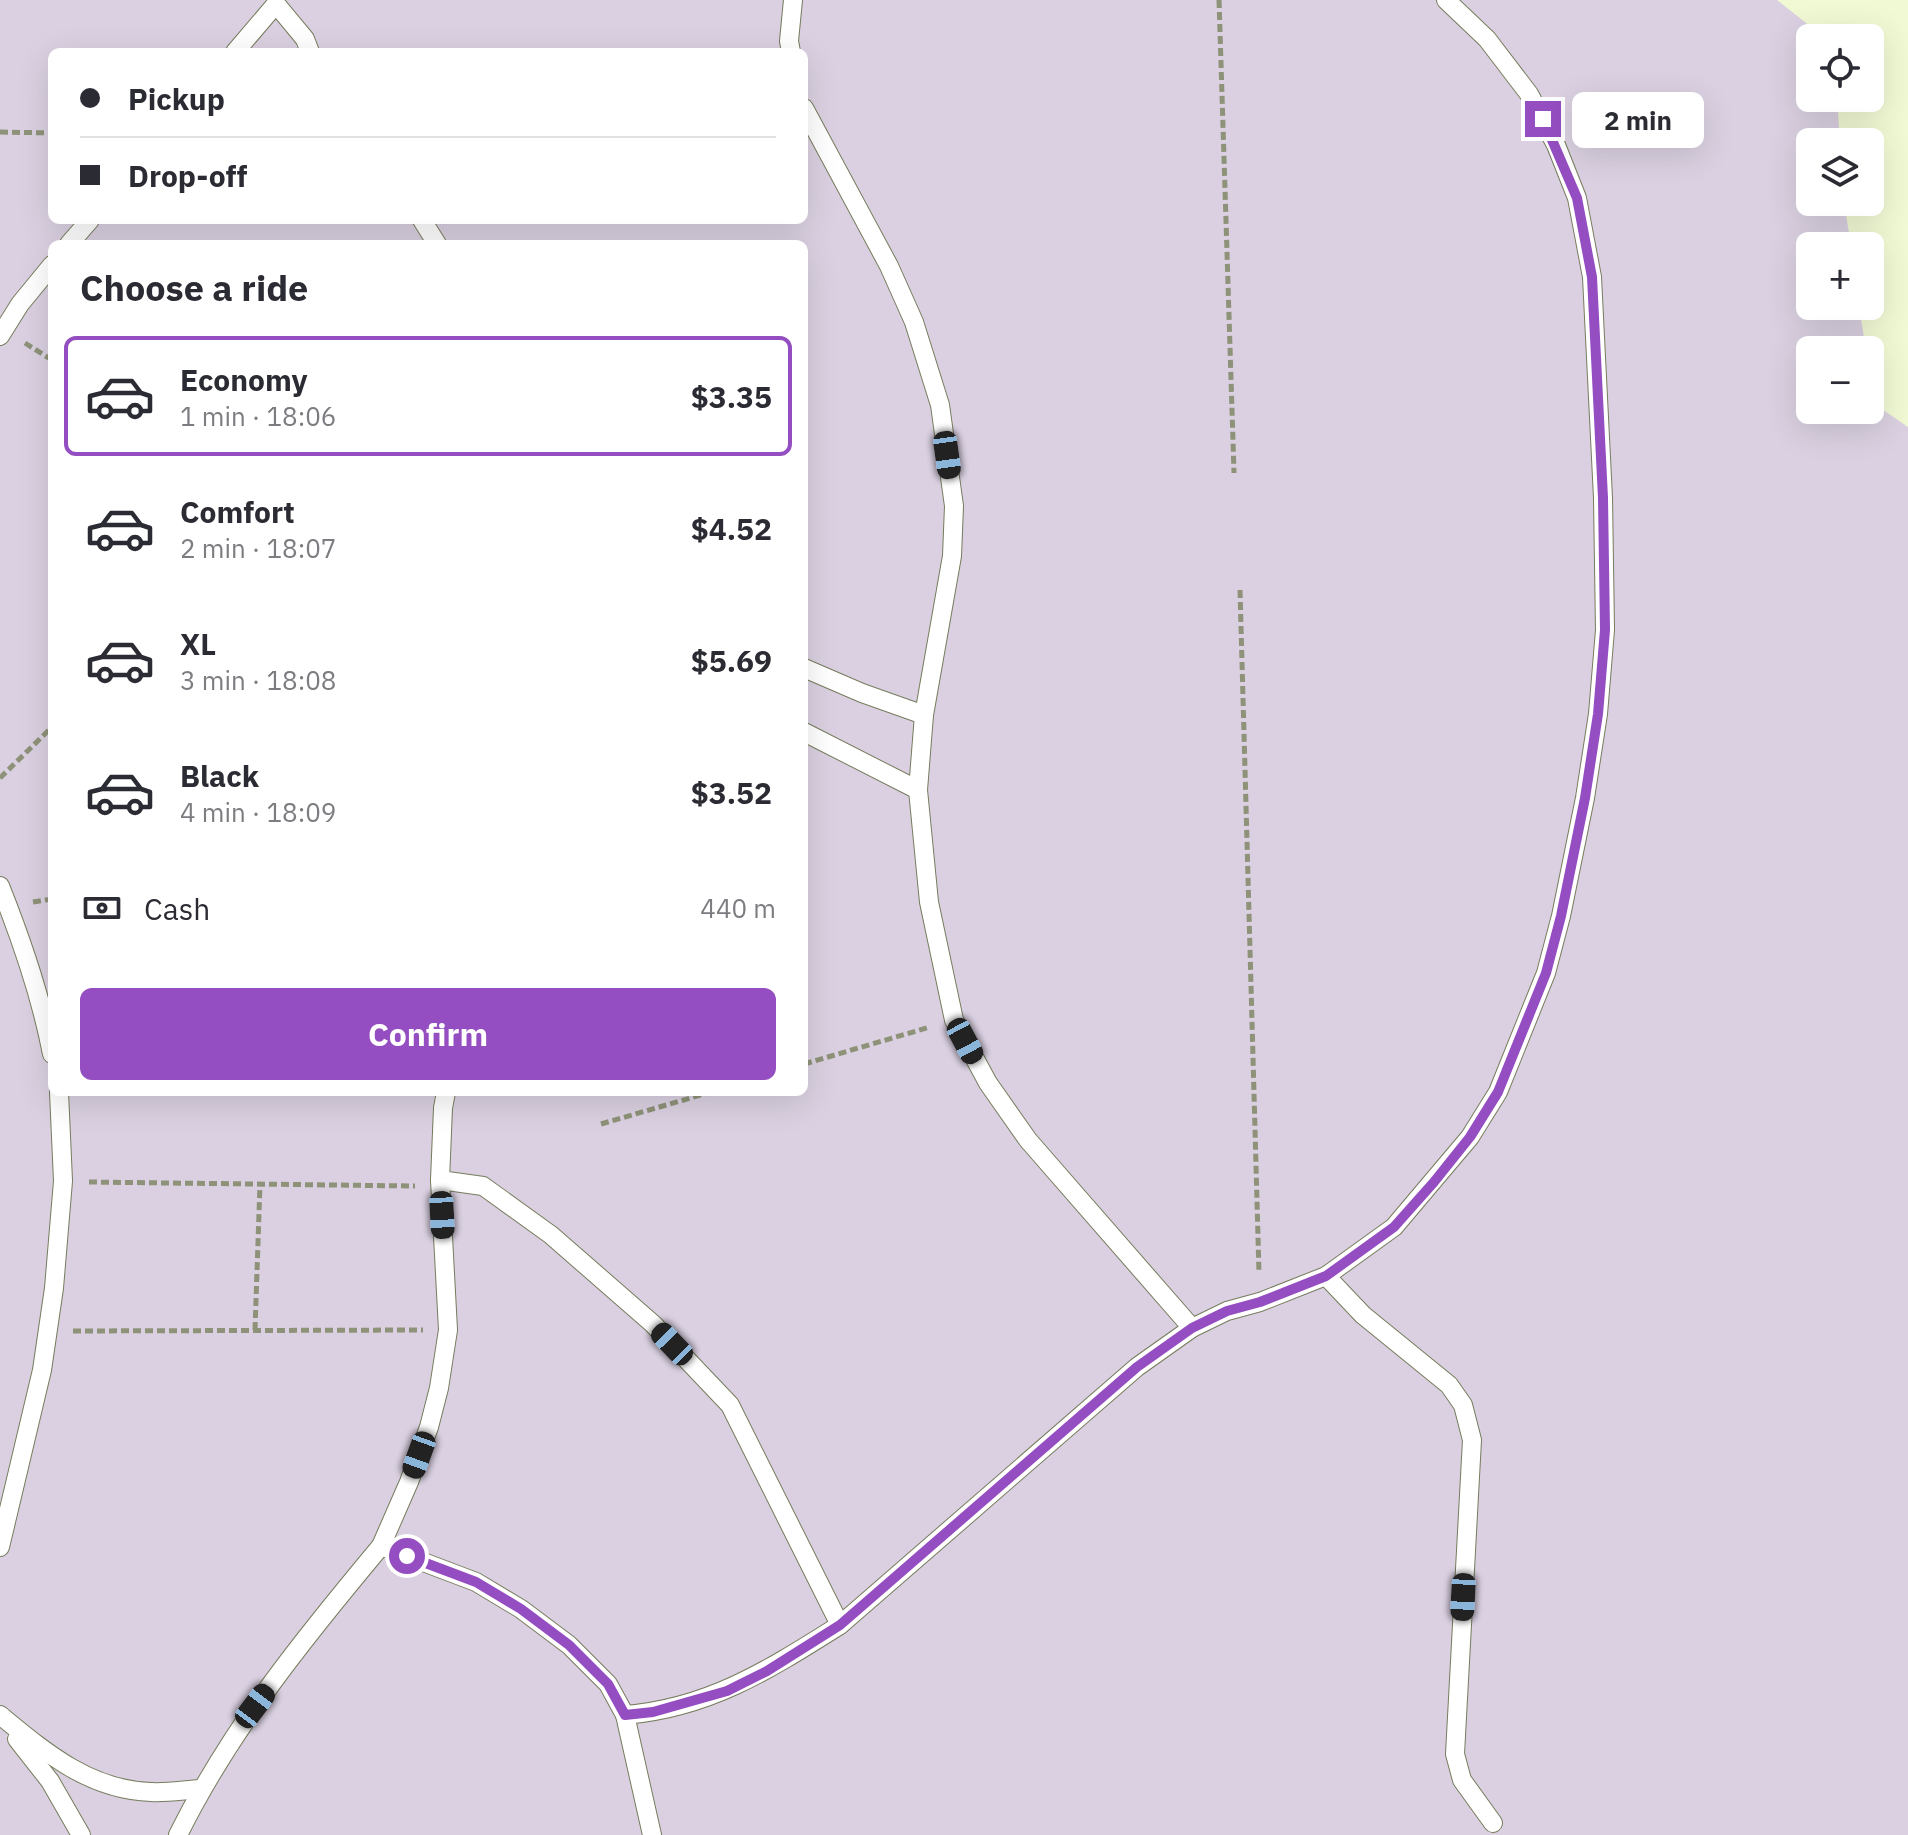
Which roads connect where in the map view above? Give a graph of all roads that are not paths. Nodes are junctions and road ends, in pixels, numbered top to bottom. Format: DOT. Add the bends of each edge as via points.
graph roads {
  1 [pos="793,0"];
  2 [pos="1446,0"];
  3 [pos="276,2"];
  4 [pos="238,48"];
  5 [pos="308,48"];
  6 [pos="790,48"];
  7 [pos="808,115"];
  8 [pos="86,224"];
  9 [pos="72,240"];
  10 [pos="48,270"];
  11 [pos="0,336"];
  12 [pos="808,670"];
  13 [pos="924,715"];
  14 [pos="808,734"];
  15 [pos="918,790"];
  16 [pos="0,886"];
  17 [pos="48,1034"];
  18 [pos="59,1096"];
  19 [pos="445,1096"];
  20 [pos="440,1183"];
  21 [pos="1326,1276"];
  22 [pos="1192,1328"];
  23 [pos="381,1546"];
  24 [pos="0,1547"];
  25 [pos="840,1625"];
  26 [pos="625,1715"];
  27 [pos="0,1716"];
  28 [pos="201,1789"];
  29 [pos="1493,1823"];
  30 [pos="81,1835"];
  31 [pos="178,1835"];
  32 [pos="652,1835"];
  1 -- 6 [label="lane"];
  2 -- 21 [label="lane" via="1487,39 1529,94 1556,145 1585,232 1603,498 1605,630 1598,714 1550,959 1498,1092 1470,1137 1394,1227"];
  3 -- 4 [label="lane"];
  3 -- 5 [label="lane"];
  7 -- 13 [label="lane" via="889,266 914,322 940,405 954,506 952,556"];
  8 -- 9 [label="lane"];
  10 -- 11 [label="lane"];
  12 -- 13 [label="lane"];
  13 -- 15 [label="lane"];
  14 -- 15 [label="lane"];
  15 -- 22 [label="lane" via="929,902 954,1020 988,1083 1028,1140"];
  16 -- 17 [label="lane"];
  18 -- 24 [label="lane" via="63,1181 47,1331"];
  19 -- 20 [label="lane"];
  20 -- 23 [label="lane" via="448,1330 439,1388 409,1482"];
  20 -- 25 [label="lane" via="483,1186 551,1235 653,1324 730,1405"];
  21 -- 22 [label="lane"];
  21 -- 29 [label="lane" via="1363,1315 1449,1385 1463,1405 1472,1440 1455,1754 1462,1780"];
  22 -- 25 [label="lane" via="1137,1367"];
  23 -- 26 [label="lane" via="476,1582 521,1609 569,1645 608,1684"];
  23 -- 28 [label="lane" via="236,1731"];
  25 -- 26 [label="lane" via="727,1691"];
  26 -- 32 [label="lane"];
  27 -- 28 [label="lane" via="45,1752 107,1786 152,1792"];
  27 -- 30 [label="lane" via="50,1781"];
  28 -- 31 [label="lane"];
}
